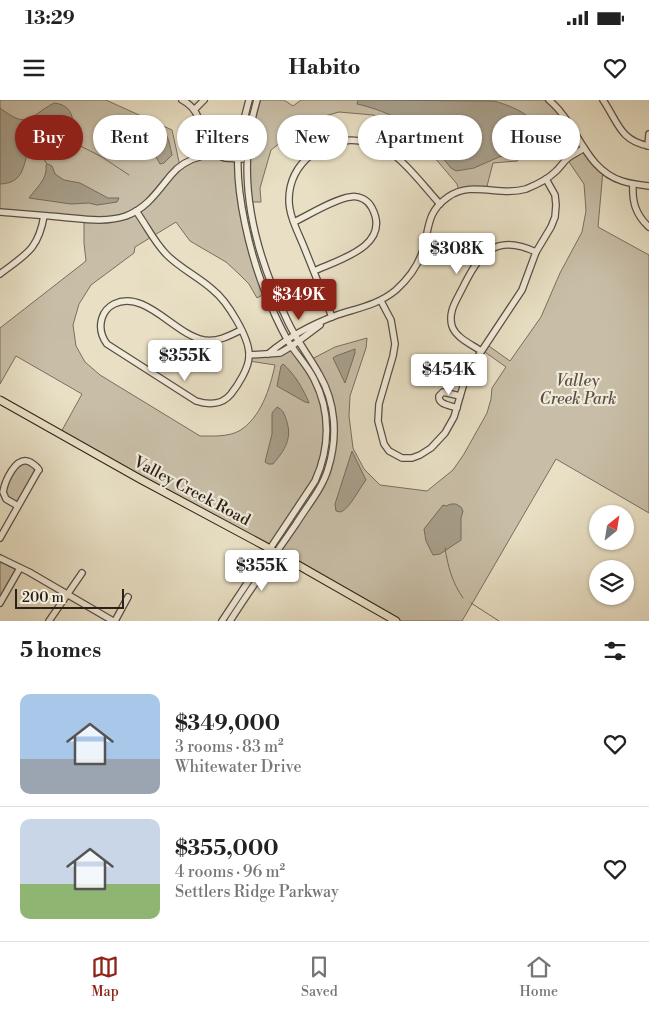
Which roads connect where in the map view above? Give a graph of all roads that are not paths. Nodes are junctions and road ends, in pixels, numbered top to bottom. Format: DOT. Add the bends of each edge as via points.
graph roads {
  1 [pos="182,100"];
  2 [pos="204,100"];
  3 [pos="249,100"];
  4 [pos="257,100"];
  5 [pos="549,100"];
  6 [pos="603,100"];
  7 [pos="195,110"];
  8 [pos="198,115"];
  9 [pos="245,115"];
  10 [pos="253,115"];
  11 [pos="649,134"];
  12 [pos="648,146"];
  13 [pos="584,148"];
  14 [pos="192,160"];
  15 [pos="238,160"];
  16 [pos="246,160"];
  17 [pos="546,179"];
  18 [pos="633,184"];
  19 [pos="649,186"];
  20 [pos="440,204"];
  21 [pos="136,211"];
  22 [pos="0,212"];
  23 [pos="44,216"];
  24 [pos="294,222"];
  25 [pos="649,226"];
  26 [pos="536,252"];
  27 [pos="314,271"];
  28 [pos="0,274"];
  29 [pos="381,301"];
  30 [pos="332,318"];
  31 [pos="241,330"];
  32 [pos="296,338"];
  33 [pos="290,343"];
  34 [pos="481,351"];
  35 [pos="250,355"];
  36 [pos="460,396"];
  37 [pos="0,400"];
  38 [pos="457,408"];
  39 [pos="18,506"];
  40 [pos="0,538"];
  41 [pos="273,550"];
  42 [pos="0,558"];
  43 [pos="20,568"];
  44 [pos="82,573"];
  45 [pos="67,595"];
  46 [pos="128,597"];
  47 [pos="0,603"];
  48 [pos="49,621"];
  49 [pos="114,621"];
  50 [pos="222,621"];
  51 [pos="230,621"];
  52 [pos="396,621"];
  1 -- 7 [label="street"];
  2 -- 7 [label="street"];
  3 -- 9 [label="street"];
  4 -- 10 [label="street"];
  5 -- 13 [label="street" via="568,121"];
  6 -- 12 [label="street" via="625,136"];
  7 -- 8 [label="street"];
  11 -- 12 [label="street"];
  13 -- 17 [label="street" via="567,158"];
  13 -- 18 [label="street" via="604,172"];
  14 -- 21 [label="street" via="176,170 150,201"];
  15 -- 33 [label="street" via="242,209 254,257 264,289"];
  16 -- 32 [label="street" via="250,213 267,273"];
  17 -- 20 [label="street" via="509,192 479,188 465,190 449,196"];
  17 -- 26 [label="street" via="555,195 555,217"];
  18 -- 19 [label="street"];
  18 -- 25 [label="street" via="634,206"];
  20 -- 24 [label="street" via="391,152 367,141 353,139 316,151 302,163 290,191"];
  20 -- 29 [label="street" via="430,217 417,264 401,285"];
  21 -- 23 [label="street" via="104,220"];
  21 -- 31 [label="street" via="166,255 221,296"];
  22 -- 23 [label="street"];
  23 -- 28 [label="street" via="34,246"];
  24 -- 27 [label="street"];
  24 -- 27 [label="street" via="350,196 364,199 374,211 376,230 367,245"];
  26 -- 34 [label="street" via="522,290"];
  26 -- 34 [label="street" via="518,245 498,246 481,256 475,264 452,308 451,318 458,334"];
  27 -- 30 [label="street"];
  29 -- 30 [label="street"];
  29 -- 38 [label="street" via="391,320 395,344 378,412 387,448 402,458 420,455 445,433"];
  30 -- 32 [label="street"];
  31 -- 35 [label="street"];
  31 -- 35 [label="street" via="223,339 200,339 142,304 124,300 107,309 101,328 111,348 202,403 216,403 231,394 246,369"];
  32 -- 33 [label="street"];
  32 -- 41 [label="street" via="327,390 334,418 334,443 321,484"];
  33 -- 35 [label="street" via="268,354"];
  33 -- 41 [label="street" via="320,393 326,418 326,442 314,481"];
  34 -- 36 [label="street" via="467,373"];
  36 -- 38 [label="street"];
  36 -- 38 [label="street" via="443,392 439,396 442,403"];
  37 -- 41 [label="main road, Valley Creek Road"];
  39 -- 39 [label="street" via="39,470 28,461 15,466 2,492 6,499"];
  39 -- 40 [label="street"];
  41 -- 50 [label="street"];
  41 -- 51 [label="street"];
  41 -- 52 [label="main road, Valley Creek Road"];
  42 -- 43 [label="street"];
  43 -- 45 [label="street"];
  43 -- 47 [label="street"];
  44 -- 45 [label="street"];
  45 -- 48 [label="street"];
  45 -- 49 [label="street"];
  46 -- 49 [label="street"];
}
